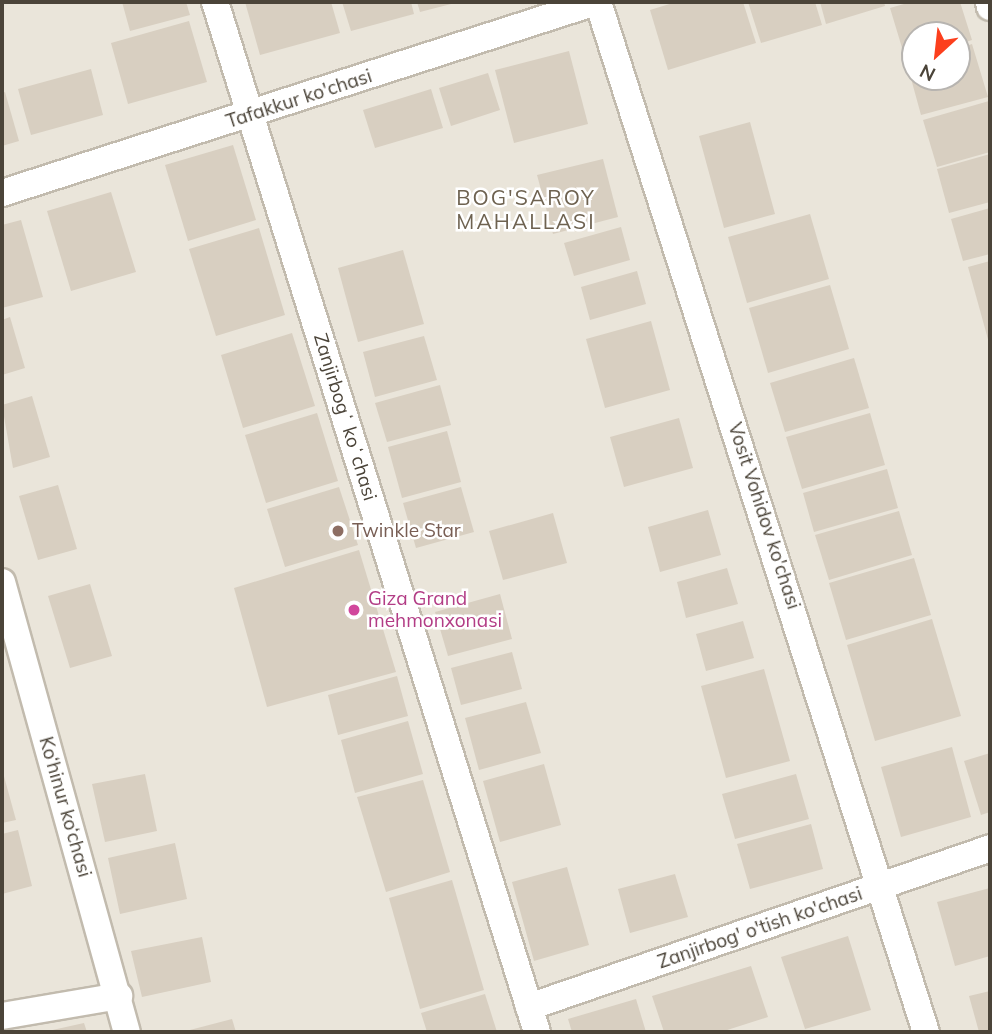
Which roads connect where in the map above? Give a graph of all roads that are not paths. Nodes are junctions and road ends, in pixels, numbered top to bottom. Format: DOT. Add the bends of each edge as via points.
graph roads {
  1 [pos="215,2"];
  2 [pos="597,2"];
  3 [pos="989,2"];
  4 [pos="990,7"];
  5 [pos="250,116"];
  6 [pos="2,193"];
  7 [pos="2,582"];
  8 [pos="990,848"];
  9 [pos="883,885"];
  10 [pos="119,996"];
  11 [pos="2,1016"];
  12 [pos="533,1020"];
  13 [pos="127,1032"];
  14 [pos="926,1032"];
  1 -- 5 [label="street, Zanjirbogʻ koʻchasi"];
  2 -- 5 [label="street, Tafakkur ko'chasi"];
  2 -- 9 [label="street, Vosit Vohidov ko'chasi"];
  3 -- 4 [label="street"];
  5 -- 6 [label="street, Tafakkur ko'chasi"];
  5 -- 12 [label="street, Zanjirbogʻ koʻchasi"];
  7 -- 10 [label="street, Ko‘hinur ko‘chasi"];
  8 -- 9 [label="street, Zanjirbog' o'tish ko'chasi"];
  9 -- 12 [label="street, Zanjirbog' o'tish ko'chasi"];
  9 -- 14 [label="street, Vosit Vohidov ko'chasi"];
  10 -- 11 [label="street"];
  10 -- 13 [label="street, Ko‘hinur ko‘chasi"];
}
